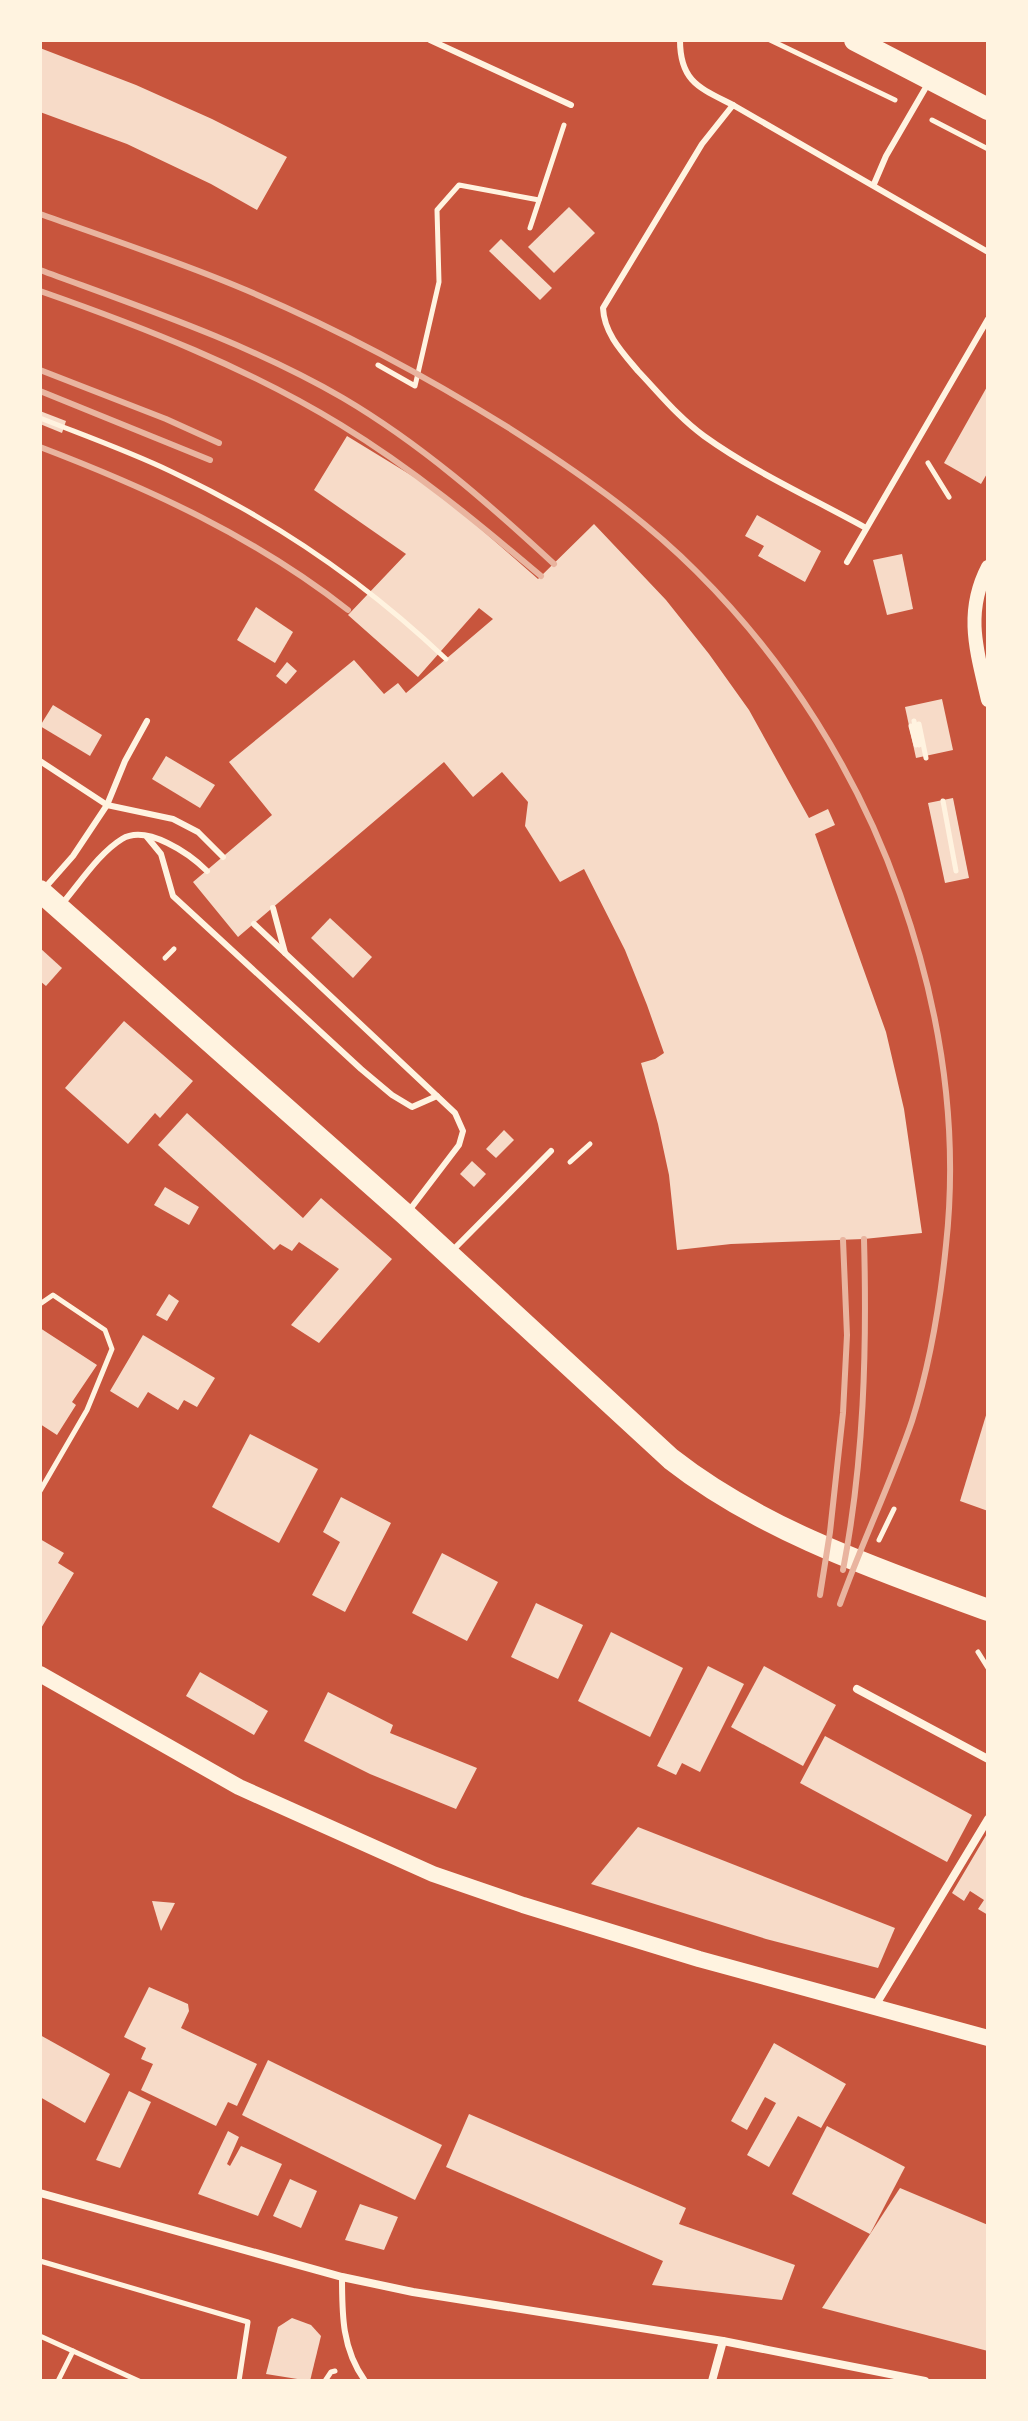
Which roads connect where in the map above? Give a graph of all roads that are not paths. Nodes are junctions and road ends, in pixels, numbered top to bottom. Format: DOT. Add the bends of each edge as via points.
graph roads {
  1 [pos="430,40"];
  2 [pos="680,40"];
  3 [pos="855,40"];
  4 [pos="930,79"];
  5 [pos="571,105"];
  6 [pos="733,105"];
  7 [pos="988,109"];
  8 [pos="874,184"];
  9 [pos="988,252"];
  10 [pos="988,319"];
  11 [pos="866,528"];
  12 [pos="847,562"];
  13 [pos="988,567"];
  14 [pos="988,700"];
  15 [pos="147,721"];
  16 [pos="40,761"];
  17 [pos="107,805"];
  18 [pos="147,837"];
  19 [pos="223,857"];
  20 [pos="207,871"];
  21 [pos="41,891"];
  22 [pos="60,907"];
  23 [pos="273,908"];
  24 [pos="254,924"];
  25 [pos="285,953"];
  26 [pos="437,1096"];
  27 [pos="551,1151"];
  28 [pos="406,1215"];
  29 [pos="448,1256"];
  30 [pos="988,1610"];
  31 [pos="40,1674"];
  32 [pos="857,1689"];
  33 [pos="988,1759"];
  34 [pos="988,1819"];
  35 [pos="875,2006"];
  36 [pos="988,2038"];
  37 [pos="40,2193"];
  38 [pos="342,2277"];
  39 [pos="723,2341"];
  40 [pos="365,2381"];
  41 [pos="712,2381"];
  42 [pos="925,2381"];
  1 -- 5 [label="lane"];
  2 -- 6 [label="lane" via="686,73 698,87"];
  3 -- 4 [label="highway"];
  4 -- 7 [label="highway"];
  4 -- 8 [label="lane"];
  6 -- 8 [label="lane"];
  6 -- 11 [label="lane" via="702,144 603,308 604,321 623,353 702,434"];
  8 -- 9 [label="lane"];
  10 -- 11 [label="lane"];
  11 -- 12 [label="lane"];
  13 -- 14 [label="street" via="974,616"];
  15 -- 17 [label="lane"];
  16 -- 17 [label="lane"];
  17 -- 19 [label="lane" via="173,819 198,832"];
  17 -- 21 [label="lane" via="73,856"];
  18 -- 20 [label="lane" via="175,846"];
  18 -- 22 [label="lane" via="124,837 116,843"];
  18 -- 26 [label="lane" via="161,854 173,896 361,1069 412,1107"];
  21 -- 22 [label="highway"];
  22 -- 28 [label="highway"];
  23 -- 25 [label="lane"];
  24 -- 25 [label="lane"];
  25 -- 26 [label="lane"];
  26 -- 28 [label="lane" via="455,1113 463,1131 459,1145"];
  27 -- 29 [label="lane"];
  28 -- 29 [label="highway"];
  29 -- 30 [label="highway" via="671,1459 726,1498 799,1535"];
  31 -- 35 [label="main road" via="239,1787 433,1874 611,1933"];
  32 -- 33 [label="street"];
  34 -- 35 [label="street"];
  35 -- 36 [label="main road"];
  37 -- 38 [label="street"];
  38 -- 39 [label="street"];
  38 -- 40 [label="lane" via="342,2325 354,2365"];
  39 -- 41 [label="street"];
  39 -- 42 [label="street"];
}
